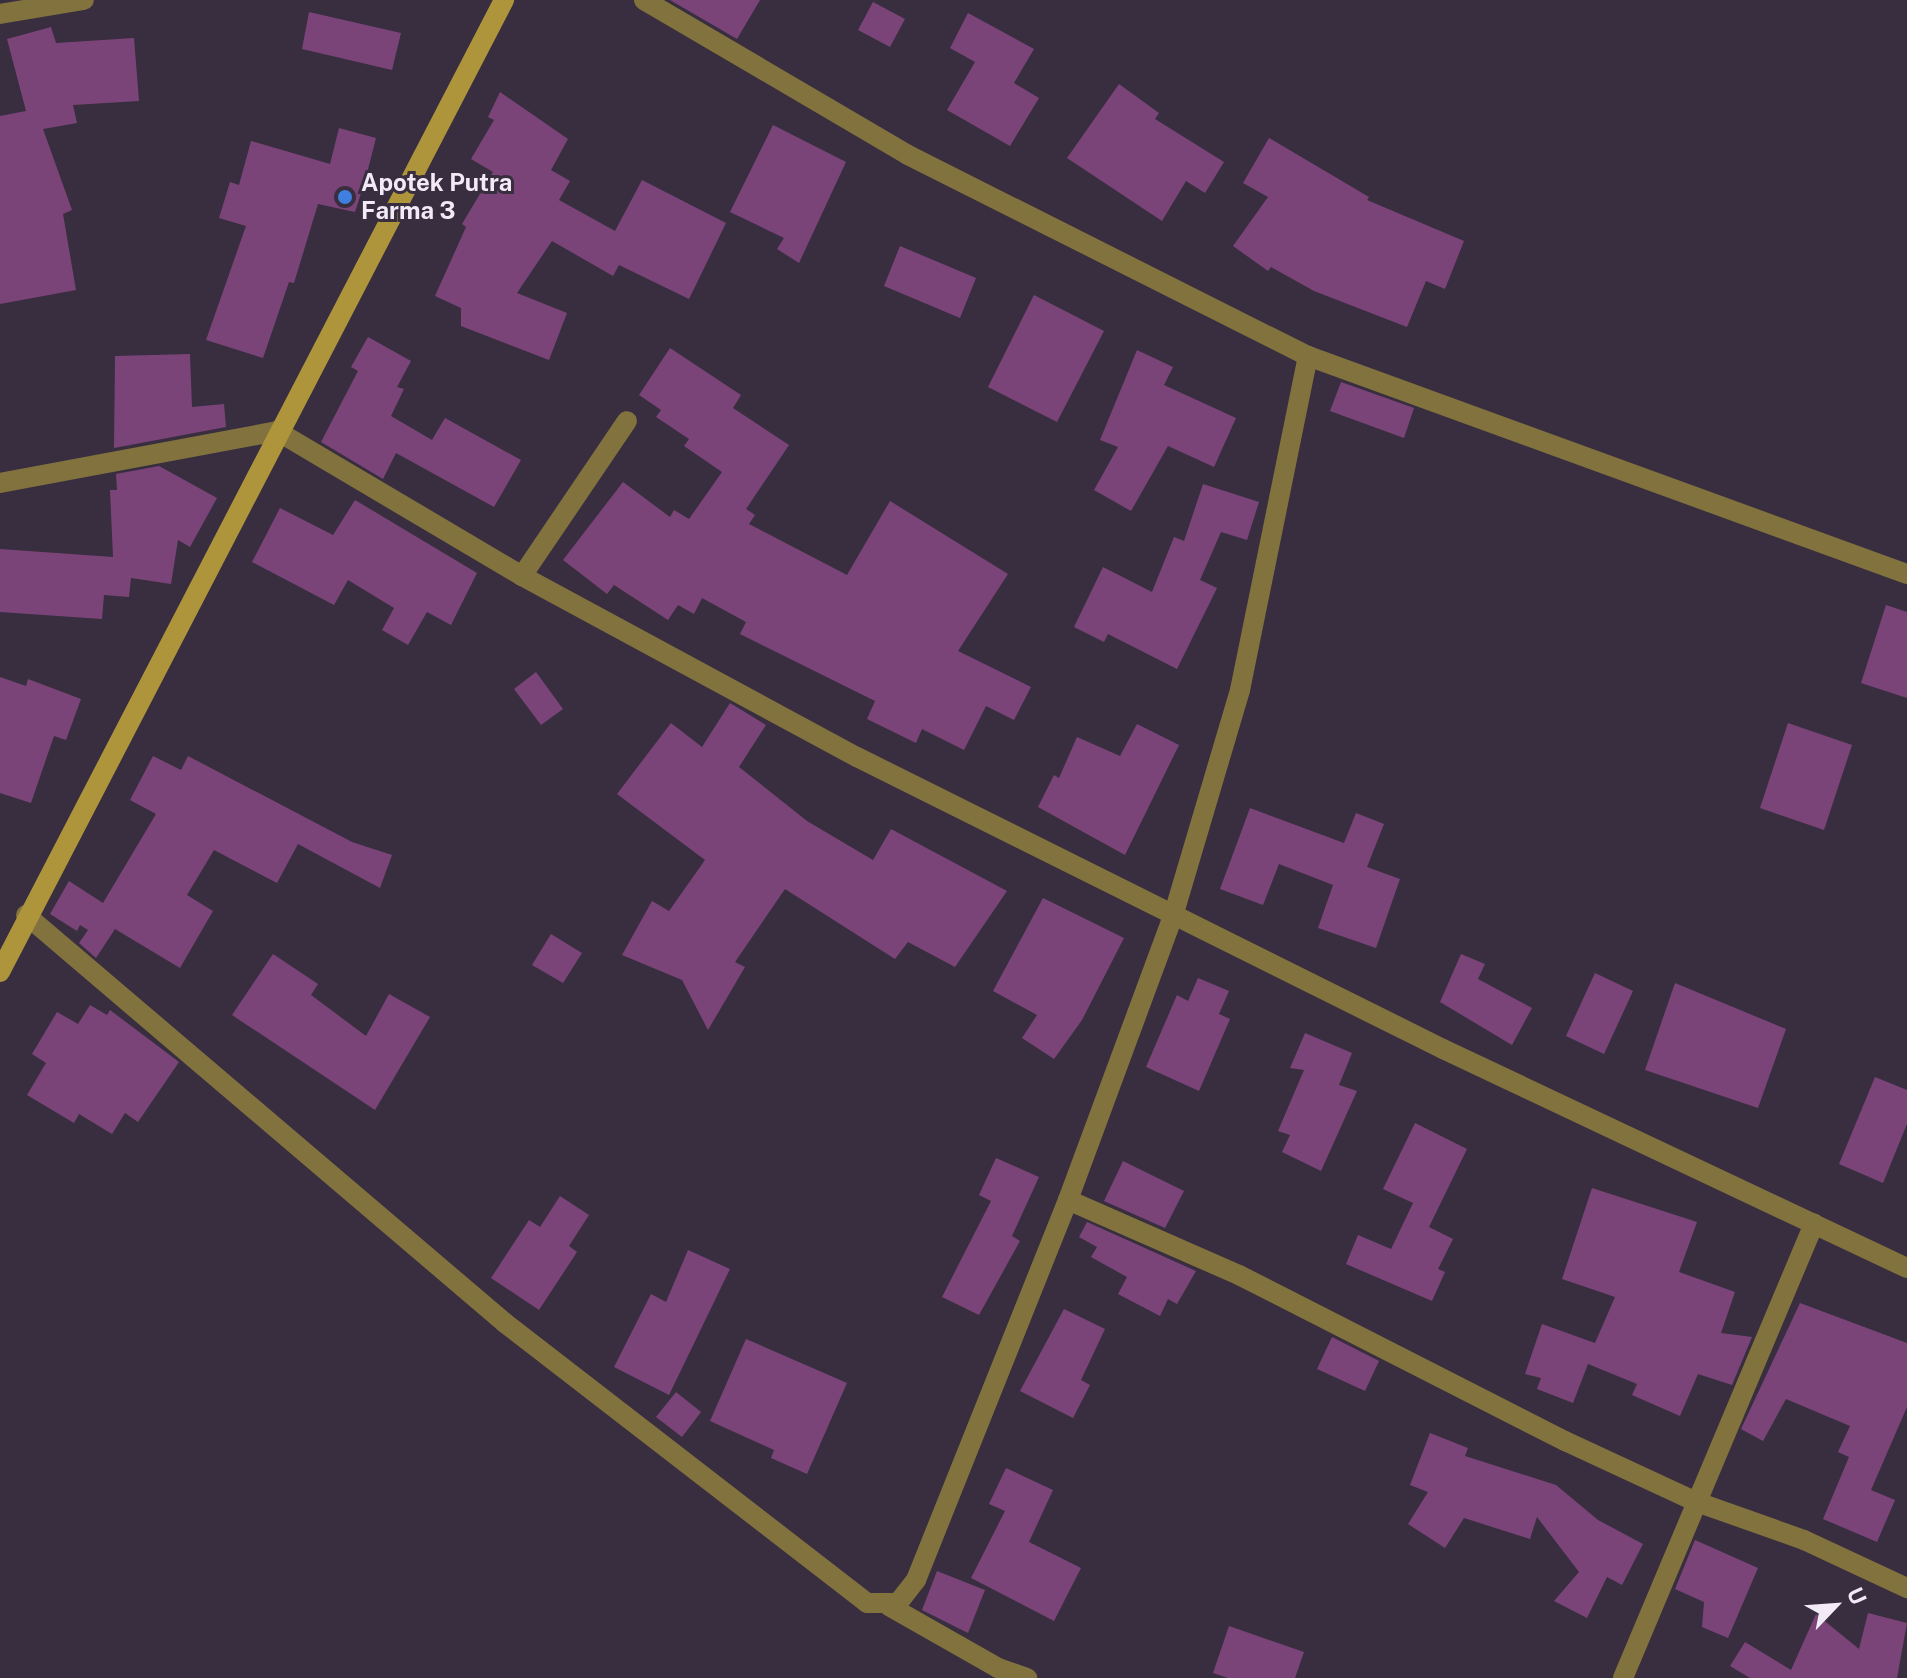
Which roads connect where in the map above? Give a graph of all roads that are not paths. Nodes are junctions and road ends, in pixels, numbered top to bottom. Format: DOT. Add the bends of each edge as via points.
graph roads {
  1 [pos="84,0"];
  2 [pos="504,0"];
  3 [pos="644,0"];
  4 [pos="0,14"];
  5 [pos="1308,356"];
  6 [pos="627,421"];
  7 [pos="277,431"];
  8 [pos="0,483"];
  9 [pos="1907,574"];
  10 [pos="522,576"];
  11 [pos="1174,913"];
  12 [pos="26,915"];
  13 [pos="0,972"];
  14 [pos="1068,1200"];
  15 [pos="1814,1223"];
  16 [pos="1907,1268"];
  17 [pos="1694,1501"];
  18 [pos="1907,1588"];
  19 [pos="889,1606"];
  20 [pos="1027,1678"];
  21 [pos="1623,1678"];
  1 -- 4 [label="street"];
  2 -- 7 [label="street"];
  3 -- 5 [label="street" via="908,155"];
  5 -- 9 [label="street"];
  5 -- 11 [label="street" via="1240,690"];
  6 -- 10 [label="street"];
  7 -- 8 [label="street"];
  7 -- 10 [label="street"];
  7 -- 12 [label="street"];
  10 -- 11 [label="street" via="857,757"];
  11 -- 14 [label="street"];
  11 -- 15 [label="street" via="1443,1049"];
  12 -- 13 [label="street"];
  12 -- 19 [label="street" via="505,1323 867,1603"];
  14 -- 17 [label="street" via="1239,1275"];
  14 -- 19 [label="street" via="912,1590"];
  15 -- 16 [label="street"];
  15 -- 17 [label="street"];
  17 -- 18 [label="street" via="1804,1540"];
  17 -- 21 [label="street"];
  19 -- 20 [label="street" via="998,1668"];
}
